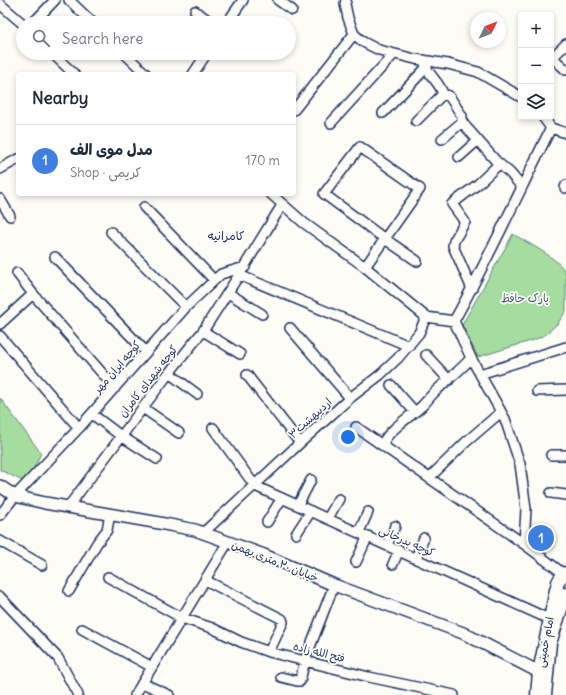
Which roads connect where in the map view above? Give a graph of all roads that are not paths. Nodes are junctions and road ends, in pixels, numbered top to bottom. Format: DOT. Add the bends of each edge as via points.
graph roads {
  1 [pos="55,0"];
  2 [pos="69,0"];
  3 [pos="243,0"];
  4 [pos="278,0"];
  5 [pos="346,0"];
  6 [pos="0,4"];
  7 [pos="292,10"];
  8 [pos="195,12"];
  9 [pos="40,16"];
  10 [pos="86,16"];
  11 [pos="201,16"];
  12 [pos="232,16"];
  13 [pos="16,18"];
  14 [pos="354,34"];
  15 [pos="566,44"];
  16 [pos="394,54"];
  17 [pos="554,56"];
  18 [pos="59,60"];
  19 [pos="131,60"];
  20 [pos="202,60"];
  21 [pos="554,60"];
  22 [pos="425,65"];
  23 [pos="566,70"];
  24 [pos="72,72"];
  25 [pos="144,72"];
  26 [pos="194,72"];
  27 [pos="518,92"];
  28 [pos="443,94"];
  29 [pos="296,107"];
  30 [pos="383,113"];
  31 [pos="544,120"];
  32 [pos="416,121"];
  33 [pos="462,122"];
  34 [pos="331,123"];
  35 [pos="551,128"];
  36 [pos="566,133"];
  37 [pos="442,139"];
  38 [pos="478,140"];
  39 [pos="458,157"];
  40 [pos="16,160"];
  41 [pos="499,164"];
  42 [pos="0,169"];
  43 [pos="522,187"];
  44 [pos="273,196"];
  45 [pos="0,199"];
  46 [pos="282,205"];
  47 [pos="144,207"];
  48 [pos="10,216"];
  49 [pos="111,232"];
  50 [pos="385,239"];
  51 [pos="54,257"];
  52 [pos="417,261"];
  53 [pos="245,267"];
  54 [pos="366,267"];
  55 [pos="17,273"];
  56 [pos="239,275"];
  57 [pos="214,280"];
  58 [pos="472,289"];
  59 [pos="228,293"];
  60 [pos="33,294"];
  61 [pos="186,307"];
  62 [pos="262,314"];
  63 [pos="426,317"];
  64 [pos="454,320"];
  65 [pos="0,324"];
  66 [pos="290,328"];
  67 [pos="203,331"];
  68 [pos="0,336"];
  69 [pos="409,346"];
  70 [pos="566,347"];
  71 [pos="146,352"];
  72 [pos="240,354"];
  73 [pos="426,356"];
  74 [pos="471,358"];
  75 [pos="169,373"];
  76 [pos="480,374"];
  77 [pos="247,375"];
  78 [pos="449,380"];
  79 [pos="391,385"];
  80 [pos="115,388"];
  81 [pos="566,390"];
  82 [pos="537,391"];
  83 [pos="197,394"];
  84 [pos="350,398"];
  85 [pos="142,408"];
  86 [pos="414,412"];
  87 [pos="501,412"];
  88 [pos="92,414"];
  89 [pos="356,427"];
  90 [pos="79,428"];
  91 [pos="213,428"];
  92 [pos="179,433"];
  93 [pos="121,436"];
  94 [pos="300,444"];
  95 [pos="382,445"];
  96 [pos="551,454"];
  97 [pos="566,455"];
  98 [pos="157,459"];
  99 [pos="429,478"];
  100 [pos="311,480"];
  101 [pos="0,486"];
  102 [pos="255,486"];
  103 [pos="551,493"];
  104 [pos="566,495"];
  105 [pos="15,496"];
  106 [pos="282,498"];
  107 [pos="339,499"];
  108 [pos="298,505"];
  109 [pos="68,507"];
  110 [pos="311,511"];
  111 [pos="368,512"];
  112 [pos="110,514"];
  113 [pos="0,515"];
  114 [pos="328,518"];
  115 [pos="267,522"];
  116 [pos="395,526"];
  117 [pos="359,532"];
  118 [pos="203,533"];
  119 [pos="296,534"];
  120 [pos="368,536"];
  121 [pos="424,538"];
  122 [pos="0,541"];
  123 [pos="228,542"];
  124 [pos="524,544"];
  125 [pos="387,545"];
  126 [pos="399,550"];
  127 [pos="416,558"];
  128 [pos="356,562"];
  129 [pos="393,564"];
  130 [pos="42,565"];
  131 [pos="565,573"];
  132 [pos="108,577"];
  133 [pos="205,580"];
  134 [pos="334,585"];
  135 [pos="69,591"];
  136 [pos="563,593"];
  137 [pos="0,598"];
  138 [pos="182,618"];
  139 [pos="549,619"];
  140 [pos="82,629"];
  141 [pos="269,652"];
  142 [pos="305,660"];
  143 [pos="152,667"];
  144 [pos="539,672"];
  145 [pos="281,677"];
  146 [pos="142,683"];
  147 [pos="78,695"];
  148 [pos="135,695"];
  149 [pos="169,695"];
  150 [pos="454,695"];
  151 [pos="537,695"];
  152 [pos="546,695"];
  1 -- 9 [label="street"];
  2 -- 10 [label="street"];
  3 -- 12 [label="street"];
  4 -- 7 [label="street"];
  5 -- 14 [label="street" via="348,18"];
  6 -- 13 [label="street"];
  8 -- 11 [label="street"];
  14 -- 16 [label="street" via="379,50"];
  14 -- 29 [label="street"];
  15 -- 17 [label="street"];
  16 -- 22 [label="street"];
  16 -- 34 [label="street"];
  18 -- 24 [label="street"];
  19 -- 25 [label="street"];
  20 -- 26 [label="street"];
  21 -- 23 [label="street"];
  22 -- 27 [label="street" via="448,64 478,72"];
  22 -- 28 [label="street"];
  22 -- 30 [label="street"];
  28 -- 32 [label="street"];
  28 -- 33 [label="street" via="449,96 462,116"];
  31 -- 35 [label="street"];
  33 -- 37 [label="street"];
  33 -- 38 [label="street"];
  35 -- 36 [label="street"];
  35 -- 43 [label="street"];
  38 -- 39 [label="street"];
  38 -- 41 [label="street"];
  40 -- 42 [label="street"];
  41 -- 43 [label="street"];
  41 -- 58 [label="street" via="452,204 465,222 453,246"];
  43 -- 58 [label="street"];
  44 -- 46 [label="street"];
  45 -- 48 [label="street"];
  46 -- 53 [label="street, کوچه شهدای کامران"];
  46 -- 54 [label="street" via="304,224"];
  47 -- 57 [label="street"];
  49 -- 61 [label="street"];
  50 -- 50 [label="street" via="420,189 360,147 324,194"];
  50 -- 52 [label="street"];
  50 -- 54 [label="street"];
  51 -- 71 [label="street"];
  53 -- 56 [label="street, کوچه شهدای کامران"];
  53 -- 57 [label="street, کوچه ایران مهر" via="221,274"];
  54 -- 63 [label="street"];
  55 -- 60 [label="street"];
  56 -- 59 [label="street, کوچه شهدای کامران"];
  56 -- 69 [label="street"];
  57 -- 61 [label="street, کوچه ایران مهر"];
  58 -- 64 [label="street"];
  59 -- 62 [label="street"];
  59 -- 67 [label="street, کوچه شهدای کامران"];
  60 -- 65 [label="street"];
  60 -- 80 [label="street"];
  61 -- 71 [label="street, کوچه ایران مهر"];
  63 -- 64 [label="street"];
  63 -- 69 [label="street, اردیبهشت۳" via="419,333"];
  64 -- 74 [label="street"];
  66 -- 84 [label="street"];
  67 -- 72 [label="street"];
  67 -- 75 [label="street, کوچه شهدای کامران"];
  68 -- 90 [label="street"];
  69 -- 84 [label="street, اردیبهشت۳" via="380,375"];
  70 -- 76 [label="street"];
  71 -- 80 [label="street, کوچه ایران مهر"];
  73 -- 78 [label="street"];
  74 -- 76 [label="street"];
  74 -- 78 [label="street"];
  75 -- 83 [label="street"];
  75 -- 85 [label="street, کوچه شهدای کامران"];
  76 -- 87 [label="street"];
  77 -- 94 [label="street"];
  78 -- 86 [label="street"];
  79 -- 86 [label="street"];
  80 -- 88 [label="street, کوچه ایران مهر"];
  81 -- 82 [label="street"];
  84 -- 94 [label="street, اردیبهشت۳"];
  85 -- 92 [label="street"];
  85 -- 93 [label="street, کوچه شهدای کامران"];
  86 -- 95 [label="street" via="385,439"];
  87 -- 99 [label="street"];
  87 -- 124 [label="street" via="520,464 526,509"];
  88 -- 90 [label="street, کوچه ایران مهر"];
  88 -- 93 [label="street"];
  89 -- 95 [label="street"];
  90 -- 105 [label="street, کوچه ایران مهر"];
  91 -- 102 [label="street"];
  93 -- 98 [label="street"];
  93 -- 109 [label="street, کوچه شهدای کامران"];
  94 -- 102 [label="street, اردیبهشت۳"];
  95 -- 99 [label="street"];
  96 -- 97 [label="street"];
  99 -- 124 [label="street"];
  100 -- 108 [label="street"];
  101 -- 105 [label="street, خیابان ۲۰ متری بهمن"];
  102 -- 106 [label="street, کوچه بدرخانی"];
  102 -- 118 [label="street, اردیبهشت۳"];
  103 -- 104 [label="street"];
  105 -- 109 [label="street, خیابان ۲۰ متری بهمن"];
  105 -- 113 [label="street, کوچه ایران مهر"];
  106 -- 108 [label="street, کوچه بدرخانی"];
  106 -- 115 [label="street"];
  107 -- 114 [label="street"];
  108 -- 110 [label="street, کوچه بدرخانی"];
  109 -- 112 [label="street, خیابان ۲۰ متری بهمن"];
  110 -- 114 [label="street, کوچه بدرخانی"];
  110 -- 119 [label="street"];
  111 -- 117 [label="street"];
  112 -- 118 [label="street, خیابان ۲۰ متری بهمن"];
  112 -- 135 [label="street" via="107,530"];
  114 -- 117 [label="street, کوچه بدرخانی"];
  116 -- 125 [label="street"];
  117 -- 120 [label="street, کوچه بدرخانی"];
  118 -- 123 [label="street, خیابان ۲۰ متری بهمن"];
  120 -- 125 [label="street, کوچه بدرخانی"];
  120 -- 128 [label="street"];
  121 -- 127 [label="street"];
  122 -- 130 [label="street"];
  123 -- 133 [label="street"];
  123 -- 134 [label="street, خیابان ۲۰ متری بهمن"];
  124 -- 131 [label="street"];
  125 -- 126 [label="street, کوچه بدرخانی"];
  126 -- 127 [label="street, کوچه بدرخانی"];
  126 -- 129 [label="street"];
  127 -- 139 [label="street, کوچه بدرخانی"];
  131 -- 136 [label="main road" via="557,584"];
  132 -- 138 [label="street, فتح الله زاده"];
  133 -- 138 [label="street"];
  133 -- 141 [label="street" via="282,619 284,622"];
  134 -- 142 [label="street"];
  134 -- 144 [label="street, خیابان ۲۰ متری بهمن" via="463,633"];
  136 -- 139 [label="main road, امام خمینی"];
  136 -- 152 [label="main road, امام خمینی" via="550,643"];
  137 -- 147 [label="street" via="58,658"];
  138 -- 141 [label="street, فتح الله زاده"];
  138 -- 143 [label="street"];
  139 -- 144 [label="main road, امام خمینی"];
  140 -- 143 [label="street"];
  141 -- 142 [label="street, فتح الله زاده"];
  142 -- 145 [label="street" via="300,681"];
  142 -- 150 [label="street, فتح الله زاده"];
  143 -- 146 [label="street"];
  144 -- 151 [label="main road, امام خمینی"];
  146 -- 148 [label="street"];
  146 -- 149 [label="street"];
}
